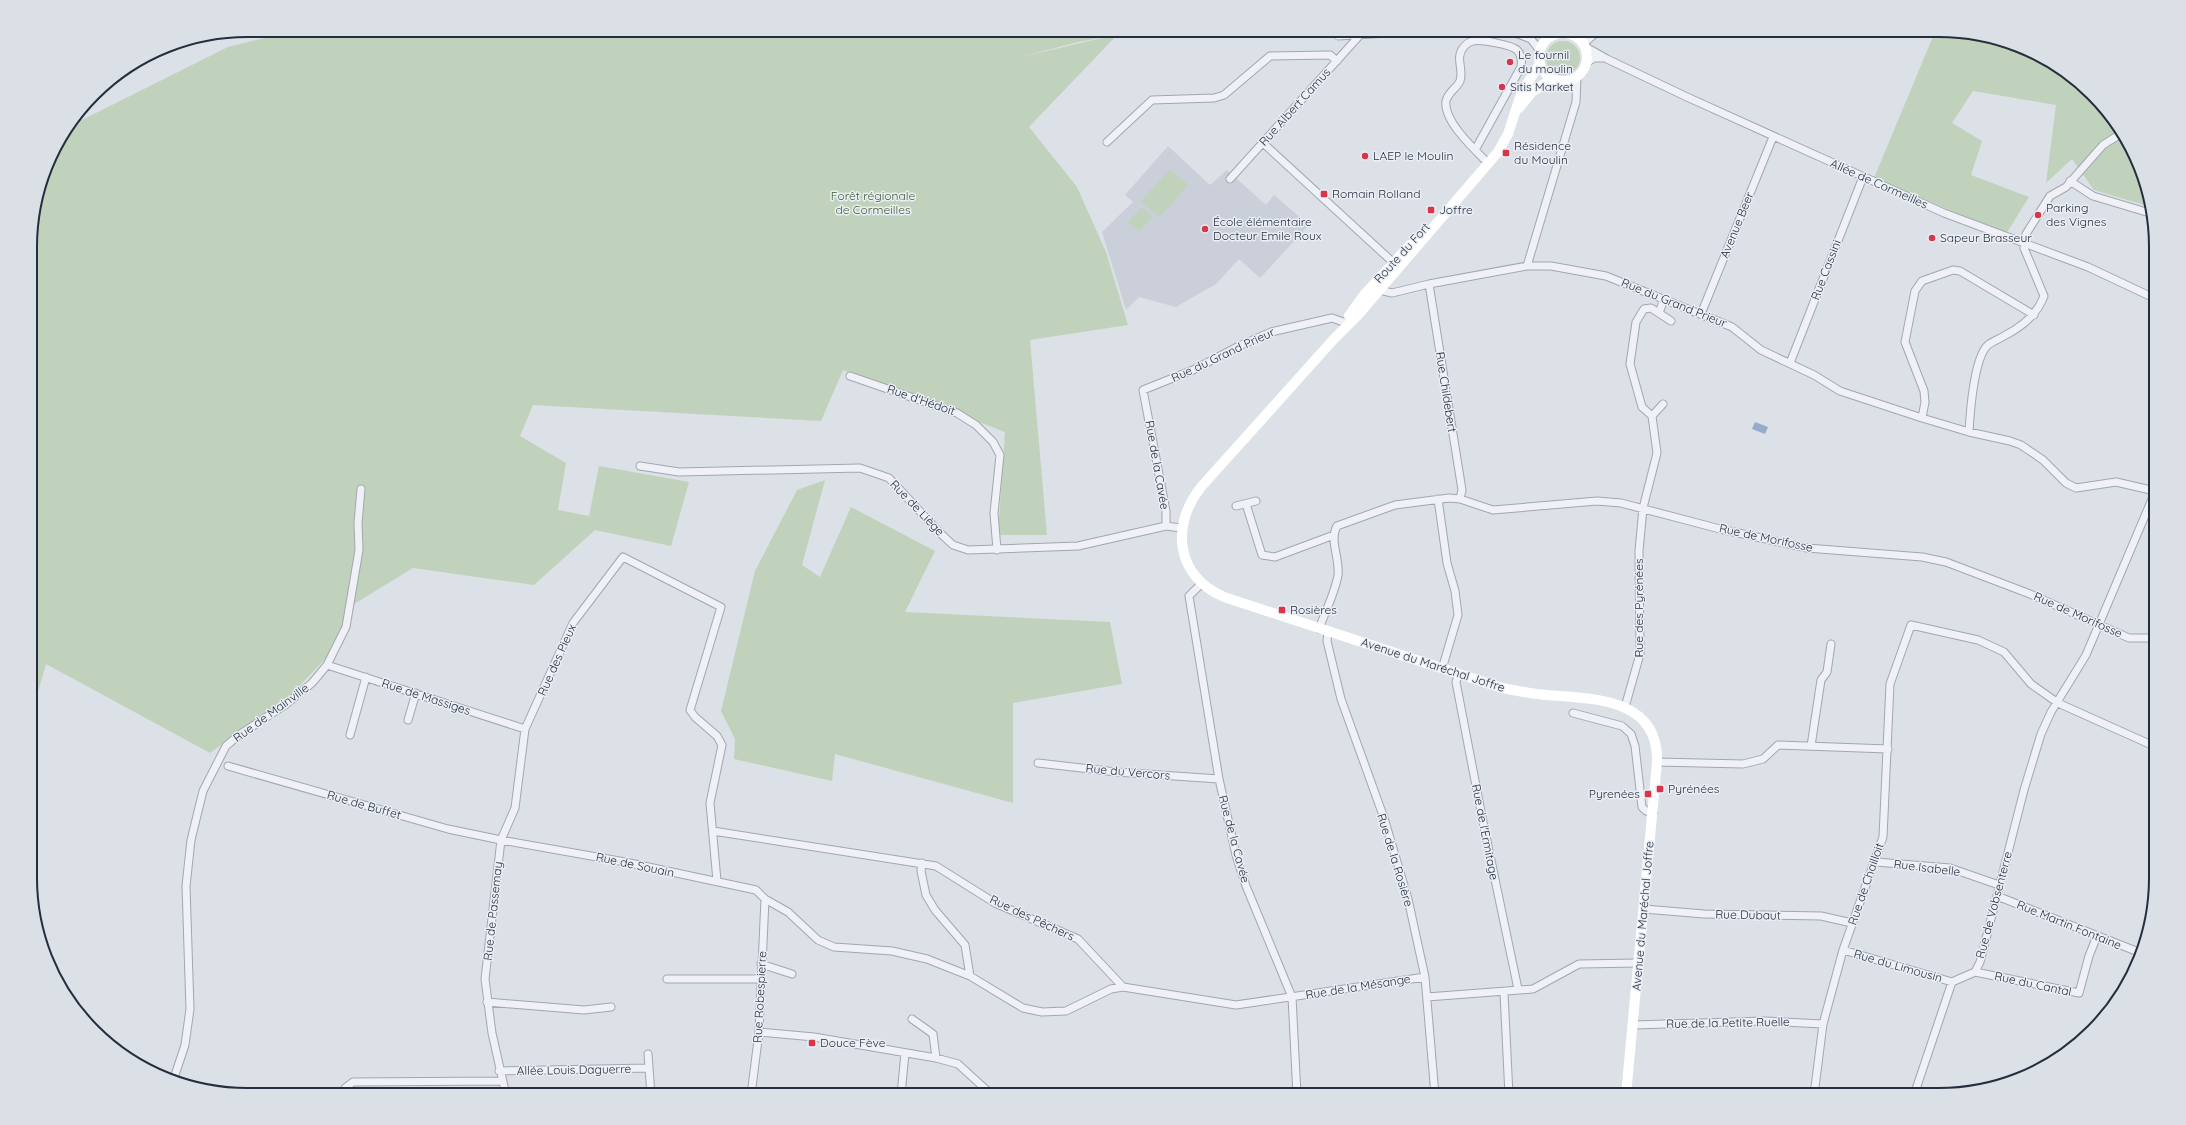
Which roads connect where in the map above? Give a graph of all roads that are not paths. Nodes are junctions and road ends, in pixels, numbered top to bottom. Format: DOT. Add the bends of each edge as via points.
graph roads {
  1 [pos="1358,37"];
  2 [pos="1526,37"];
  3 [pos="1552,37"];
  4 [pos="1574,37"];
  5 [pos="1581,37"];
  6 [pos="1591,37"];
  7 [pos="1548,39"];
  8 [pos="1582,44"];
  9 [pos="1540,51"];
  10 [pos="1607,59"];
  11 [pos="1337,61"];
  12 [pos="1540,63"];
  13 [pos="1586,63"];
  14 [pos="1577,77"];
  15 [pos="1552,79"];
  16 [pos="1517,112"];
  17 [pos="2117,135"];
  18 [pos="1773,137"];
  19 [pos="1107,142"];
  20 [pos="1263,144"];
  21 [pos="1475,150"];
  22 [pos="1488,163"];
  23 [pos="1863,177"];
  24 [pos="1230,179"];
  25 [pos="2070,181"];
  26 [pos="1470,184"];
  27 [pos="2146,212"];
  28 [pos="2024,242"];
  29 [pos="1394,262"];
  30 [pos="1527,266"];
  31 [pos="1394,273"];
  32 [pos="1429,284"];
  33 [pos="1375,289"];
  34 [pos="2149,296"];
  35 [pos="1664,299"];
  36 [pos="1369,302"];
  37 [pos="1354,308"];
  38 [pos="1659,314"];
  39 [pos="1701,314"];
  40 [pos="2034,315"];
  41 [pos="1671,321"];
  42 [pos="1347,322"];
  43 [pos="1790,363"];
  44 [pos="850,376"];
  45 [pos="1143,390"];
  46 [pos="1663,404"];
  47 [pos="1652,416"];
  48 [pos="1922,418"];
  49 [pos="1969,432"];
  50 [pos="640,466"];
  51 [pos="361,489"];
  52 [pos="2149,490"];
  53 [pos="1438,499"];
  54 [pos="1460,499"];
  55 [pos="1256,501"];
  56 [pos="1246,504"];
  57 [pos="1236,506"];
  58 [pos="2149,507"];
  59 [pos="1643,508"];
  60 [pos="1166,526"];
  61 [pos="1181,528"];
  62 [pos="1334,535"];
  63 [pos="996,550"];
  64 [pos="1202,583"];
  65 [pos="2100,626"];
  66 [pos="1324,630"];
  67 [pos="2149,638"];
  68 [pos="1831,644"];
  69 [pos="327,665"];
  70 [pos="1442,669"];
  71 [pos="1458,675"];
  72 [pos="366,678"];
  73 [pos="416,694"];
  74 [pos="2058,703"];
  75 [pos="1624,707"];
  76 [pos="1573,713"];
  77 [pos="408,720"];
  78 [pos="526,729"];
  79 [pos="350,736"];
  80 [pos="2149,744"];
  81 [pos="1811,746"];
  82 [pos="1888,749"];
  83 [pos="1657,762"];
  84 [pos="1038,763"];
  85 [pos="228,766"];
  86 [pos="1219,779"];
  87 [pos="1653,813"];
  88 [pos="713,831"];
  89 [pos="501,840"];
  90 [pos="1876,862"];
  91 [pos="922,863"];
  92 [pos="717,881"];
  93 [pos="1999,885"];
  94 [pos="1997,896"];
  95 [pos="765,899"];
  96 [pos="1644,909"];
  97 [pos="1852,924"];
  98 [pos="2097,936"];
  99 [pos="1843,950"];
  100 [pos="2136,951"];
  101 [pos="1639,963"];
  102 [pos="761,964"];
  103 [pos="1975,972"];
  104 [pos="792,974"];
  105 [pos="970,976"];
  106 [pos="1425,977"];
  107 [pos="667,979"];
  108 [pos="760,980"];
  109 [pos="1952,982"];
  110 [pos="1123,987"];
  111 [pos="1518,989"];
  112 [pos="1504,993"];
  113 [pos="1292,997"];
  114 [pos="1427,997"];
  115 [pos="487,1002"];
  116 [pos="611,1007"];
  117 [pos="912,1018"];
  118 [pos="1824,1024"];
  119 [pos="1633,1025"];
  120 [pos="759,1032"];
  121 [pos="905,1053"];
  122 [pos="648,1054"];
  123 [pos="936,1058"];
  124 [pos="649,1068"];
  125 [pos="499,1071"];
  126 [pos="175,1075"];
  127 [pos="502,1080"];
  128 [pos="345,1088"];
  129 [pos="504,1088"];
  130 [pos="650,1088"];
  131 [pos="752,1088"];
  132 [pos="902,1088"];
  133 [pos="984,1088"];
  134 [pos="1297,1088"];
  135 [pos="1434,1088"];
  136 [pos="1508,1088"];
  137 [pos="1627,1088"];
  138 [pos="1815,1088"];
  139 [pos="1916,1088"];
  1 -- 11 [label="street, Rue Albert Camus"];
  2 -- 9 [label="street" via="1531,39"];
  3 -- 7 [label="street"];
  4 -- 8 [label="street"];
  5 -- 8 [label="street"];
  6 -- 8 [label="street"];
  7 -- 9 [label="street"];
  8 -- 10 [label="street, Allée de Cormeilles"];
  8 -- 13 [label="street"];
  9 -- 12 [label="street"];
  10 -- 13 [label="street" via="1594,58"];
  10 -- 18 [label="street, Allée de Cormeilles"];
  11 -- 19 [label="street" via="1330,55 1270,56 1224,95 1214,98 1152,100"];
  11 -- 20 [label="street, Rue Albert Camus"];
  12 -- 15 [label="street" via="1543,71"];
  12 -- 16 [label="street, Route du Fort" via="1521,94"];
  13 -- 14 [label="street"];
  14 -- 15 [label="street" via="1568,81"];
  14 -- 30 [label="street" via="1576,102"];
  15 -- 16 [label="street, Route du Fort" via="1532,92"];
  16 -- 22 [label="street, Route du Fort" via="1504,143"];
  17 -- 25 [label="street" via="2103,145"];
  18 -- 23 [label="street, Allée de Cormeilles"];
  18 -- 39 [label="street, Avenue Beer"];
  20 -- 24 [label="street, Rue Albert Camus"];
  20 -- 29 [label="street"];
  21 -- 21 [label="street" via="1457,128 1446,103 1460,79 1460,54 1467,44 1477,40 1513,47 1518,50 1522,62"];
  21 -- 22 [label="street"];
  22 -- 26 [label="street, Route du Fort"];
  23 -- 28 [label="street, Allée de Cormeilles" via="1958,219"];
  23 -- 43 [label="street, Rue Cassini"];
  25 -- 27 [label="street" via="2093,196"];
  25 -- 28 [label="street" via="2066,187 2050,196 2026,234"];
  26 -- 29 [label="street, Route du Fort"];
  26 -- 31 [label="street, Route du Fort"];
  28 -- 34 [label="street, Allée de Cormeilles" via="2088,267"];
  28 -- 40 [label="street" via="2024,248 2044,291 2040,306"];
  29 -- 31 [label="street"];
  29 -- 33 [label="street, Route du Fort"];
  30 -- 32 [label="street, Rue du Grand Prieur"];
  30 -- 35 [label="street, Rue du Grand Prieur" via="1551,266 1606,276"];
  31 -- 33 [label="street, Route du Fort"];
  32 -- 33 [label="street, Rue du Grand Prieur" via="1392,293"];
  32 -- 54 [label="street, Rue Childebert" via="1462,490"];
  33 -- 36 [label="street, Route du Fort"];
  33 -- 37 [label="street, Route du Fort"];
  35 -- 38 [label="street"];
  35 -- 39 [label="street, Rue du Grand Prieur"];
  36 -- 42 [label="street, Avenue du Maréchal Joffre"];
  37 -- 42 [label="street, Avenue du Maréchal Joffre"];
  38 -- 41 [label="street"];
  38 -- 47 [label="street" via="1648,308 1644,309 1636,322 1630,364 1642,407"];
  39 -- 43 [label="street, Rue du Grand Prieur" via="1732,327 1761,350"];
  40 -- 48 [label="street" via="1960,271 1954,270 1922,281 1915,291 1905,342 1924,391 1926,402"];
  40 -- 49 [label="street" via="2016,330 1987,346 1980,360 1972,397"];
  42 -- 45 [label="street, Rue du Grand Prieur" via="1332,318 1271,332 1193,370"];
  42 -- 61 [label="street, Avenue du Maréchal Joffre" via="1201,487 1186,509"];
  43 -- 48 [label="street, Rue du Grand Prieur" via="1840,391"];
  44 -- 63 [label="street, Rue d'Hédoit" via="957,412 976,425 993,442 1000,455 994,513"];
  45 -- 60 [label="street, Rue de la Cavée" via="1166,510"];
  46 -- 47 [label="street"];
  47 -- 59 [label="street, Rue des Pyrénées" via="1657,453"];
  48 -- 49 [label="street, Rue du Grand Prieur"];
  49 -- 52 [label="street, Rue du Grand Prieur" via="2021,446 2043,460 2066,483 2076,488 2116,482"];
  50 -- 63 [label="street, Rue de Liège" via="679,472 860,468 889,478 953,545 968,550"];
  51 -- 69 [label="street, Rue de Mainville" via="359,550 346,627"];
  53 -- 54 [label="street, Rue de Morifosse"];
  53 -- 62 [label="street, Rue de Morifosse" via="1395,505 1364,515 1337,526"];
  53 -- 70 [label="street" via="1447,563 1455,591 1458,615"];
  54 -- 59 [label="street, Rue de Morifosse" via="1493,510 1597,501"];
  55 -- 56 [label="street"];
  56 -- 57 [label="street"];
  56 -- 62 [label="street" via="1262,555 1275,557"];
  58 -- 65 [label="street, Rue de Vobsenterre"];
  59 -- 65 [label="street, Rue de Morifosse" via="1720,529 1807,548 1922,557 1946,562 2030,594"];
  59 -- 75 [label="street, Rue des Pyrénées" via="1638,583 1640,654"];
  60 -- 61 [label="street, Rue de la Cavée"];
  60 -- 63 [label="street, Rue de Liège" via="1078,546"];
  61 -- 64 [label="street, Avenue du Maréchal Joffre" via="1185,556 1193,573"];
  62 -- 66 [label="street" via="1338,576"];
  64 -- 66 [label="street, Avenue du Maréchal Joffre" via="1224,597"];
  64 -- 86 [label="street, Rue de la Cavée" via="1189,596"];
  65 -- 67 [label="street, Rue de Morifosse" via="2129,638"];
  65 -- 74 [label="street, Rue de Vobsenterre" via="2086,656"];
  66 -- 70 [label="street, Avenue du Maréchal Joffre"];
  66 -- 106 [label="street, Rue de la Rosière" via="1341,698 1384,818 1408,899"];
  68 -- 81 [label="street"];
  69 -- 72 [label="street, Rue de Massiges"];
  69 -- 126 [label="street, Rue de Mainville" via="312,683 285,705 226,746 203,791 191,840 186,886 190,1009 185,1045"];
  70 -- 71 [label="street, Avenue du Maréchal Joffre"];
  71 -- 75 [label="street, Avenue du Maréchal Joffre" via="1509,689 1601,699"];
  71 -- 111 [label="street, Rue de l'Ermitage" via="1456,682 1482,822"];
  72 -- 73 [label="street, Rue de Massiges"];
  72 -- 79 [label="street"];
  73 -- 77 [label="street"];
  73 -- 78 [label="street, Rue de Massiges"];
  74 -- 80 [label="street"];
  74 -- 82 [label="street, Rue de Chailloit" via="2031,684 2004,652 1978,640 1911,625 1890,684"];
  74 -- 93 [label="street, Rue de Vobsenterre" via="2041,734"];
  75 -- 83 [label="street, Avenue du Maréchal Joffre" via="1640,718 1651,733 1656,746"];
  76 -- 87 [label="street" via="1622,726 1631,734 1635,746 1642,807"];
  78 -- 88 [label="street, Rue des Pieux" via="573,622 623,557 721,607 690,710 717,736 722,745 710,803"];
  78 -- 89 [label="street, Rue de Passemay" via="515,808"];
  81 -- 82 [label="street"];
  81 -- 83 [label="street" via="1778,745 1763,759 1743,764"];
  82 -- 90 [label="street, Rue de Chailloit" via="1883,837"];
  83 -- 87 [label="street, Avenue du Maréchal Joffre"];
  84 -- 86 [label="street, Rue du Vercors" via="1116,772"];
  85 -- 89 [label="street, Rue de Buffet" via="448,829"];
  86 -- 113 [label="street, Rue de la Cavée" via="1240,870"];
  87 -- 96 [label="street, Avenue du Maréchal Joffre"];
  88 -- 91 [label="street, Rue des Pêchers"];
  88 -- 92 [label="street"];
  89 -- 92 [label="street, Rue de Souain"];
  89 -- 115 [label="street, Rue de Passemay" via="486,972"];
  90 -- 93 [label="street, Rue Isabelle" via="1950,868"];
  90 -- 97 [label="street, Rue de Chailloit"];
  91 -- 105 [label="street" via="926,895 935,910 965,945"];
  91 -- 110 [label="street, Rue des Pêchers" via="936,866 995,903 1078,940"];
  92 -- 95 [label="street, Rue de Souain" via="756,890"];
  93 -- 94 [label="street, Rue de Vobsenterre"];
  94 -- 98 [label="street, Rue Martin Fontaine"];
  94 -- 103 [label="street, Rue de Vobsenterre" via="1980,962"];
  95 -- 102 [label="street, Rue Robespierre"];
  95 -- 105 [label="street, Rue de Souain" via="788,912 818,940 834,947 892,951 927,959"];
  96 -- 97 [label="street, Rue Dubaut" via="1704,914 1821,916"];
  96 -- 101 [label="street, Avenue du Maréchal Joffre"];
  97 -- 99 [label="street, Rue de Chailloit"];
  98 -- 100 [label="street, Rue Martin Fontaine"];
  98 -- 103 [label="street, Rue du Cantal" via="2088,956 2079,993"];
  99 -- 109 [label="street, Rue du Limousin"];
  99 -- 118 [label="street, Rue de Chailloit"];
  101 -- 111 [label="street" via="1579,964 1533,989"];
  101 -- 119 [label="street, Avenue du Maréchal Joffre"];
  102 -- 104 [label="street"];
  102 -- 108 [label="street, Rue Robespierre"];
  103 -- 109 [label="street, Rue de Vobsenterre"];
  105 -- 110 [label="street, Rue de Souain" via="1023,1008 1042,1012 1066,1011 1111,989"];
  106 -- 113 [label="street, Rue de la Mésange"];
  106 -- 114 [label="street, Rue de la Rosière"];
  107 -- 108 [label="street"];
  108 -- 120 [label="street, Rue Robespierre"];
  109 -- 139 [label="street"];
  110 -- 113 [label="street" via="1236,1004"];
  111 -- 112 [label="street"];
  112 -- 114 [label="street"];
  112 -- 136 [label="street"];
  113 -- 134 [label="street, Rue de la Cavée"];
  114 -- 135 [label="street, Rue de la Rosière"];
  115 -- 116 [label="street" via="584,1010"];
  115 -- 125 [label="street, Rue de Passemay"];
  117 -- 123 [label="street" via="933,1034"];
  118 -- 119 [label="street, Rue de la Petite Ruelle" via="1765,1020"];
  118 -- 138 [label="street, Rue de Chailloit"];
  119 -- 137 [label="street, Avenue du Maréchal Joffre"];
  120 -- 121 [label="street" via="814,1037"];
  120 -- 131 [label="street, Rue Robespierre"];
  121 -- 123 [label="street"];
  121 -- 132 [label="street"];
  122 -- 124 [label="street, Allée Louis Daguerre"];
  123 -- 133 [label="street" via="958,1064"];
  124 -- 125 [label="street, Allée Louis Daguerre"];
  124 -- 130 [label="street, Allée Louis Daguerre"];
  125 -- 127 [label="street, Rue de Passemay"];
  127 -- 128 [label="street" via="353,1082"];
  127 -- 129 [label="street, Rue de Passemay"];
}
